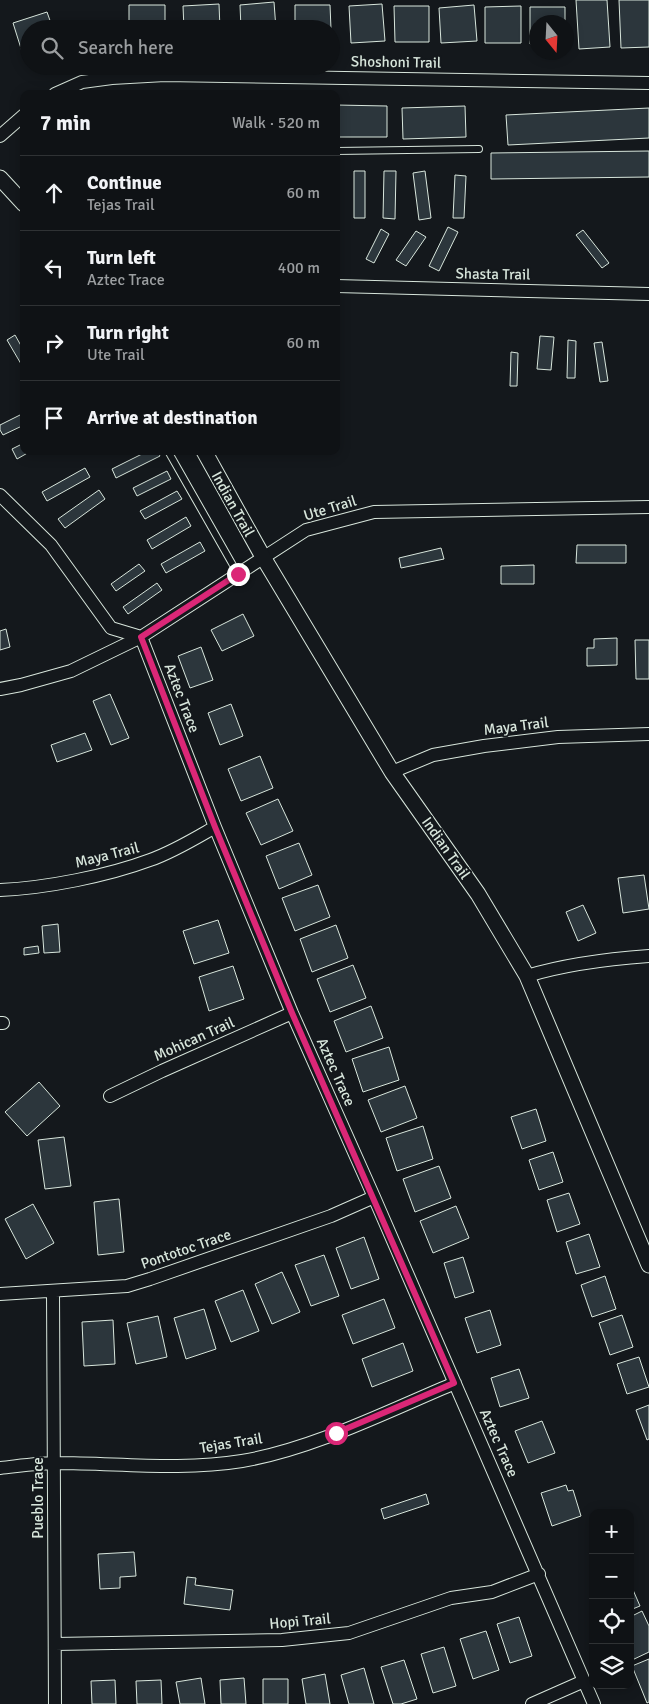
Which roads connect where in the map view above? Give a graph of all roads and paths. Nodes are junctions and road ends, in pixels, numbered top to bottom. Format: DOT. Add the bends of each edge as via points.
graph roads {
  1 [pos="165,75"];
  2 [pos="165,75"];
  3 [pos="649,83"];
  4 [pos="64,90"];
  5 [pos="20,118"];
  6 [pos="0,136"];
  7 [pos="479,150"];
  8 [pos="340,151"];
  9 [pos="0,178"];
  10 [pos="20,200"];
  11 [pos="340,286"];
  12 [pos="649,294"];
  13 [pos="170,455"];
  14 [pos="206,455"];
  15 [pos="0,495"];
  16 [pos="649,507"];
  17 [pos="263,557"];
  18 [pos="238,574"];
  19 [pos="141,637"];
  20 [pos="0,689"];
  21 [pos="649,734"];
  22 [pos="392,772"];
  23 [pos="215,827"];
  24 [pos="0,890"];
  25 [pos="649,956"];
  26 [pos="526,976"];
  27 [pos="292,1013"];
  28 [pos="110,1096"];
  29 [pos="374,1197"];
  30 [pos="649,1265"];
  31 [pos="53,1292"];
  32 [pos="0,1294"];
  33 [pos="454,1383"];
  34 [pos="55,1463"];
  35 [pos="0,1468"];
  36 [pos="538,1574"];
  37 [pos="55,1644"];
  38 [pos="584,1681"];
  39 [pos="55,1704"];
  40 [pos="532,1704"];
  41 [pos="594,1704"];
  1 -- 4 [label="street, Shoshoni Trail" via="82,82"];
  2 -- 3 [label="street, Shoshoni Trail"];
  5 -- 6 [label="street"];
  7 -- 8 [label="lane"];
  9 -- 10 [label="street"];
  11 -- 12 [label="street, Shasta Trail"];
  13 -- 18 [label="lane"];
  14 -- 17 [label="street, Indian Trail"];
  15 -- 19 [label="street" via="51,544 111,628"];
  16 -- 17 [label="street, Ute Trail" via="374,512 306,530"];
  17 -- 18 [label="street, Ute Trail"];
  17 -- 22 [label="street, Indian Trail"];
  18 -- 19 [label="street, Ute Trail"];
  19 -- 20 [label="street, Ute Trail" via="71,671"];
  19 -- 23 [label="street, Aztec Trace"];
  21 -- 22 [label="street, Maya Trail" via="558,737 484,746 433,755"];
  22 -- 26 [label="street, Indian Trail" via="478,894"];
  23 -- 24 [label="street, Maya Trail" via="182,846 113,872"];
  23 -- 27 [label="street, Aztec Trace"];
  25 -- 26 [label="street" via="553,968"];
  26 -- 30 [label="street, Indian Trail"];
  27 -- 28 [label="street, Mohican Trail"];
  27 -- 29 [label="street, Aztec Trace"];
  29 -- 31 [label="street, Pontotoc Trace" via="331,1216 127,1286"];
  29 -- 33 [label="street, Aztec Trace"];
  31 -- 32 [label="street, Pontotoc Trace"];
  31 -- 34 [label="street, Pueblo Trace"];
  33 -- 34 [label="street, Tejas Trail" via="303,1446 243,1461 164,1467"];
  33 -- 36 [label="street, Aztec Trace"];
  34 -- 35 [label="street, Tejas Trail"];
  34 -- 37 [label="street, Pueblo Trace"];
  36 -- 37 [label="street, Hopi Trail" via="492,1592 451,1598 349,1633 282,1640"];
  36 -- 38 [label="street, Aztec Trace"];
  37 -- 39 [label="street, Pueblo Trace"];
  38 -- 40 [label="street"];
  38 -- 41 [label="street, Aztec Trace"];
}
